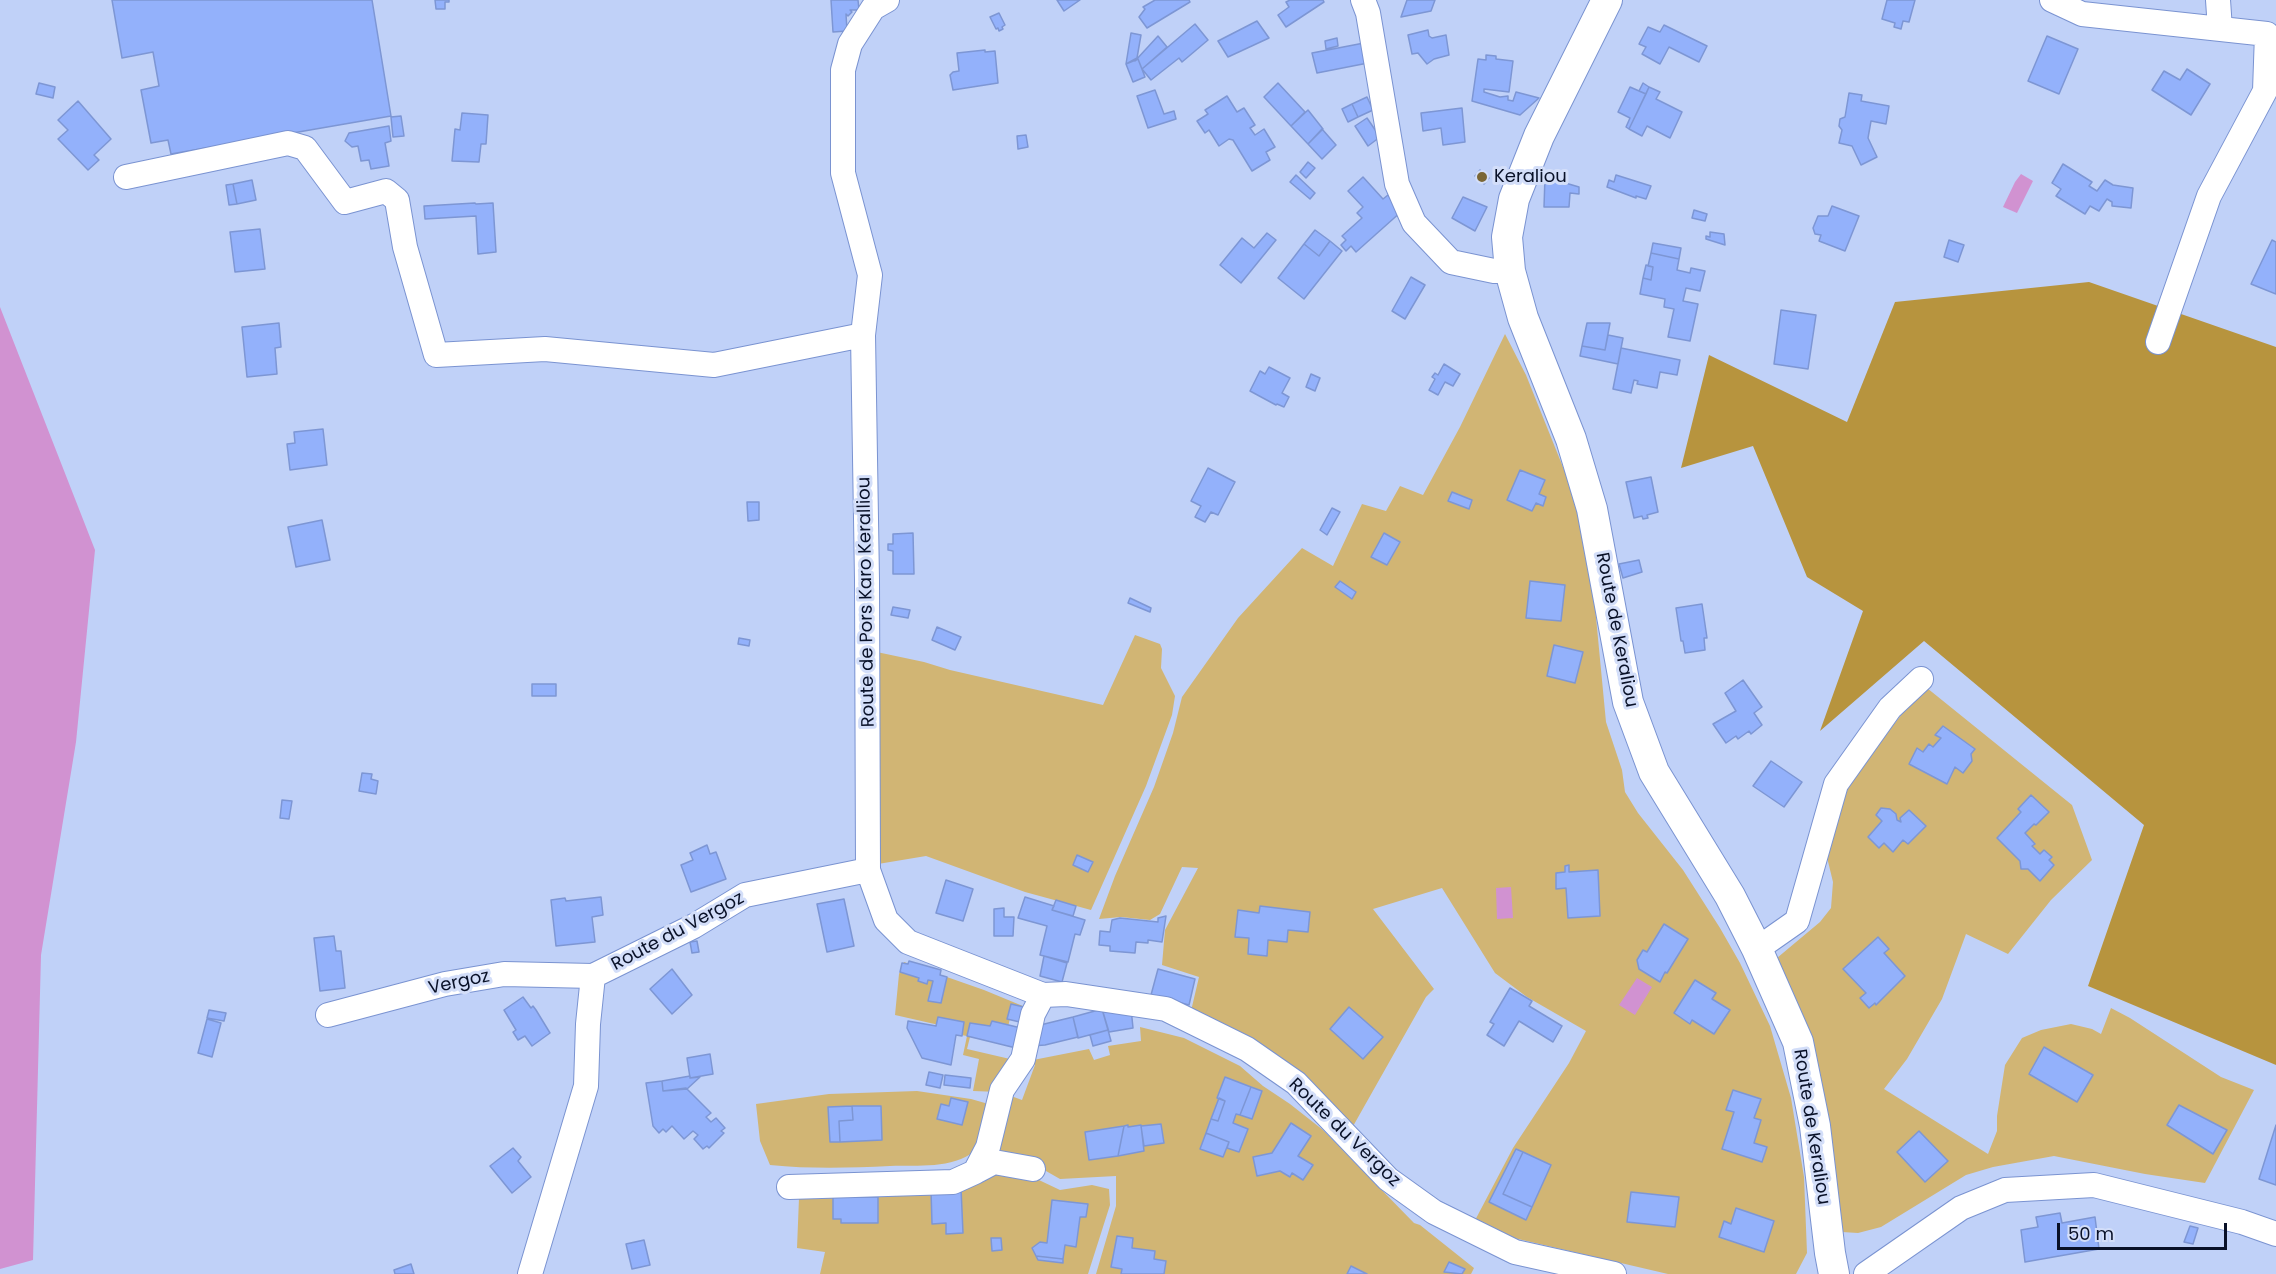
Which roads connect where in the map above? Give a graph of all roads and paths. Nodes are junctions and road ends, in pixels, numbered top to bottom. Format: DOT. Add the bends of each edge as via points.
graph roads {
  1 [pos="887,0"];
  2 [pos="1363,0"];
  3 [pos="1607,0"];
  4 [pos="2052,0"];
  5 [pos="2218,0"];
  6 [pos="2220,29"];
  7 [pos="126,177"];
  8 [pos="1510,271"];
  9 [pos="862,335"];
  10 [pos="2158,342"];
  11 [pos="1921,680"];
  12 [pos="868,870"];
  13 [pos="1757,949"];
  14 [pos="593,976"];
  15 [pos="1043,995"];
  16 [pos="328,1015"];
  17 [pos="1034,1169"];
  18 [pos="975,1172"];
  19 [pos="789,1187"];
  20 [pos="2276,1234"];
  21 [pos="1828,1267"];
  22 [pos="1873,1268"];
  23 [pos="530,1274"];
  24 [pos="1614,1274"];
  1 -- 9 [label="street, Route de Pors Karo Keralliou" via="873,8 850,44 843,70 843,173 870,275"];
  2 -- 8 [label="street" via="1397,184 1414,223 1451,262"];
  3 -- 8 [label="street, Route de Keraliou" via="1539,136 1514,199 1507,237"];
  4 -- 6 [label="street" via="2082,14"];
  5 -- 6 [label="street"];
  6 -- 10 [label="street" via="2267,34 2265,91 2209,196"];
  7 -- 9 [label="street" via="288,143 305,148 345,202 386,191 397,200 405,247 436,355 545,349 714,365"];
  8 -- 13 [label="street, Route de Keraliou" via="1523,318 1571,439 1592,509 1628,702 1654,772 1730,896"];
  9 -- 12 [label="street, Route de Pors Karo Keralliou"];
  11 -- 13 [label="street" via="1890,708 1836,784 1797,921"];
  12 -- 14 [label="street, Route du Vergoz" via="745,895 694,926"];
  12 -- 15 [label="street, Route du Vergoz" via="886,920 908,942"];
  13 -- 21 [label="street, Route de Keraliou" via="1798,1042 1815,1126"];
  14 -- 16 [label="street, Vergoz" via="504,974 445,984"];
  14 -- 23 [label="street, Route du Vergoz" via="586,1086"];
  15 -- 18 [label="street" via="1033,1014 1023,1059 1002,1090 988,1147"];
  15 -- 24 [label="street, Route du Vergoz" via="1066,994 1166,1009 1247,1049 1296,1083 1388,1179 1434,1212 1515,1252"];
  17 -- 18 [label="street" via="994,1162"];
  18 -- 19 [label="street" via="953,1182"];
  20 -- 22 [label="street" via="2094,1185 2005,1190 1961,1208"];
  21 -- 22 [label="street"];
}
